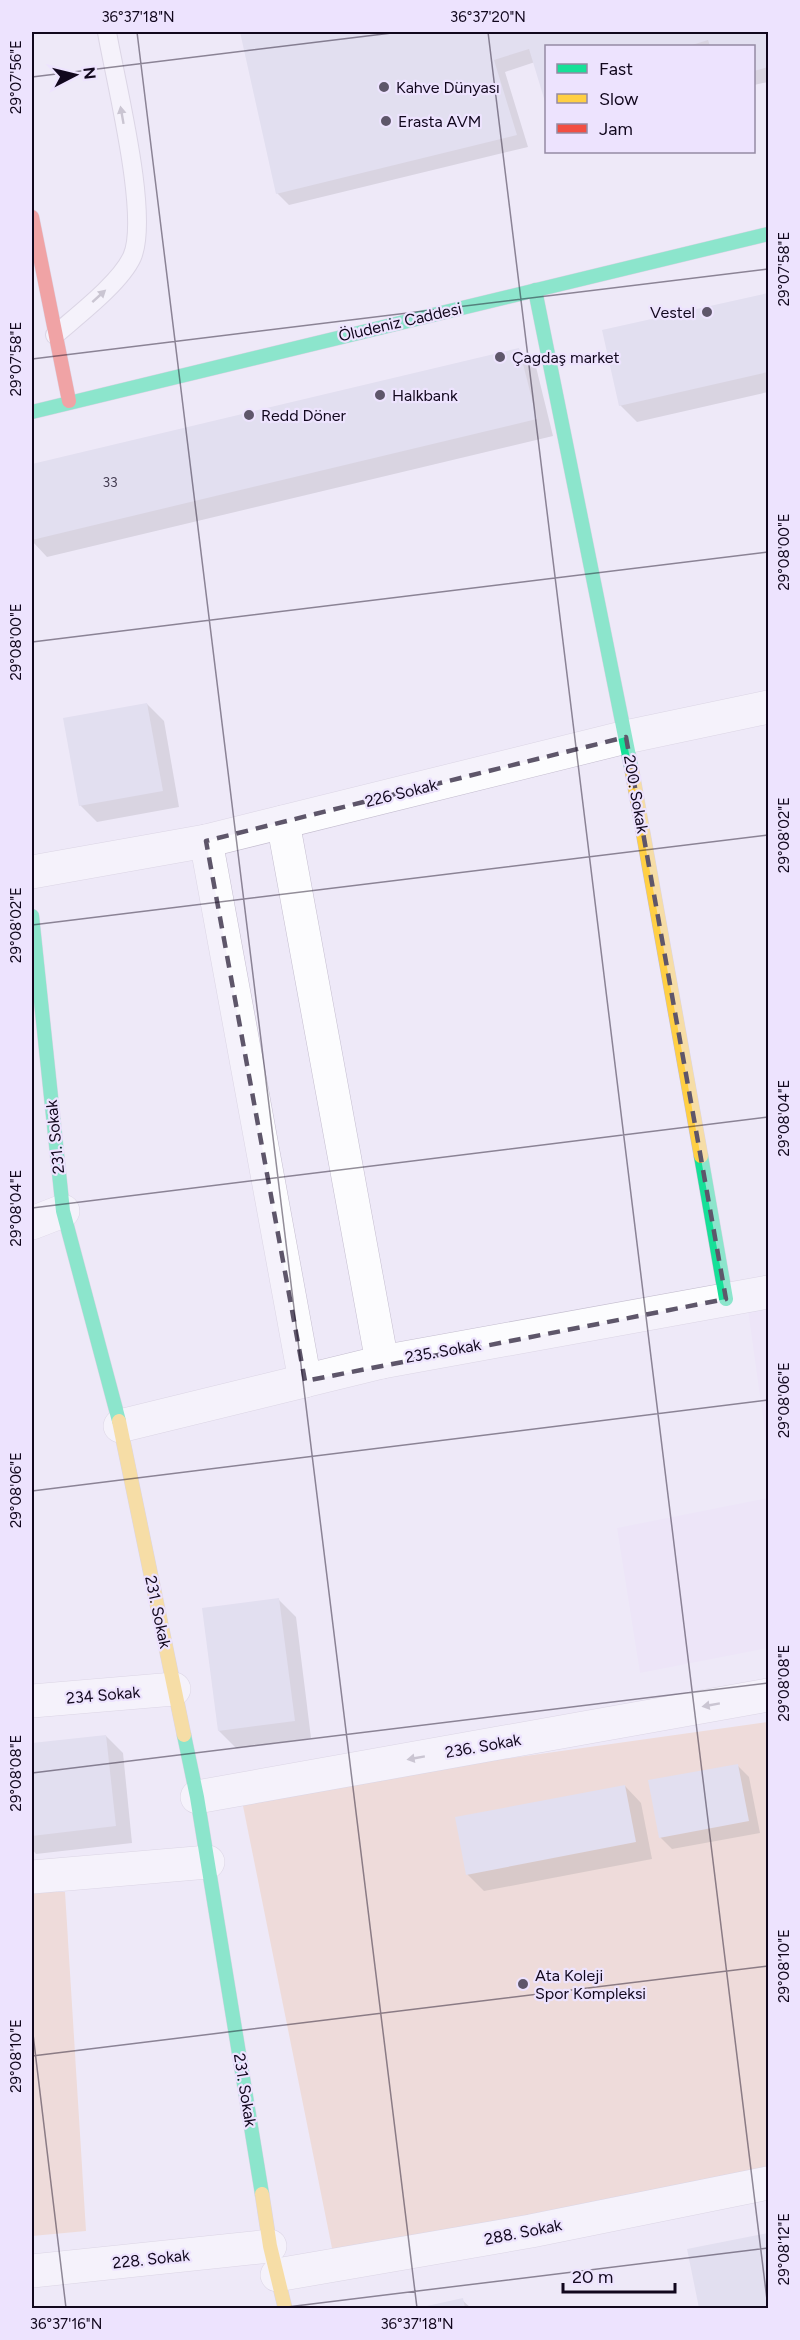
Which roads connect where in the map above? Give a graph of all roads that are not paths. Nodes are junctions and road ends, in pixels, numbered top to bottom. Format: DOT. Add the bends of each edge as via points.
graph roads {
  1 [pos="107,32"];
  2 [pos="32,217"];
  3 [pos="768,234"];
  4 [pos="535,290"];
  5 [pos="56,335"];
  6 [pos="69,401"];
  7 [pos="32,412"];
  8 [pos="768,707"];
  9 [pos="626,737"];
  10 [pos="283,822"];
  11 [pos="206,841"];
  12 [pos="32,872"];
  13 [pos="32,916"];
  14 [pos="63,1211"];
  15 [pos="32,1223"];
  16 [pos="768,1292"];
  17 [pos="726,1299"];
  18 [pos="382,1362"];
  19 [pos="304,1381"];
  20 [pos="120,1426"];
  21 [pos="174,1689"];
  22 [pos="768,1695"];
  23 [pos="32,1701"];
  24 [pos="197,1797"];
  25 [pos="208,1862"];
  26 [pos="32,1877"];
  27 [pos="768,2183"];
  28 [pos="274,2260"];
  29 [pos="32,2271"];
  30 [pos="285,2308"];
  5 -- 1 [label="lane, one-way" via="106,289 132,257 137,230 138,201"];
  2 -- 5 [label="street"];
  3 -- 4 [label="street, Öludeniz Caddesi"];
  4 -- 6 [label="street, Öludeniz Caddesi"];
  4 -- 9 [label="street, 200. Sokak"];
  5 -- 6 [label="street"];
  6 -- 7 [label="street, Öludeniz Caddesi"];
  8 -- 9 [label="street, 226 Sokak"];
  9 -- 10 [label="street, 226 Sokak"];
  9 -- 17 [label="street, 200. Sokak"];
  10 -- 11 [label="street, 226 Sokak"];
  10 -- 18 [label="street"];
  11 -- 12 [label="street, 226 Sokak"];
  11 -- 19 [label="street"];
  13 -- 14 [label="street, 231. Sokak"];
  14 -- 15 [label="street"];
  14 -- 20 [label="street, 231. Sokak"];
  16 -- 17 [label="street, 235. Sokak"];
  17 -- 18 [label="street, 235. Sokak"];
  18 -- 19 [label="street, 235. Sokak"];
  19 -- 20 [label="street, 235. Sokak"];
  20 -- 21 [label="street, 231. Sokak"];
  21 -- 23 [label="street, 234 Sokak"];
  21 -- 24 [label="street, 231. Sokak"];
  22 -- 24 [label="street, 236. Sokak, one-way"];
  24 -- 25 [label="street, 231. Sokak"];
  25 -- 26 [label="street"];
  25 -- 28 [label="street, 231. Sokak"];
  27 -- 28 [label="street, 288. Sokak" via="531,2231"];
  28 -- 29 [label="street, 228. Sokak"];
  28 -- 30 [label="street, 231. Sokak"];
}
